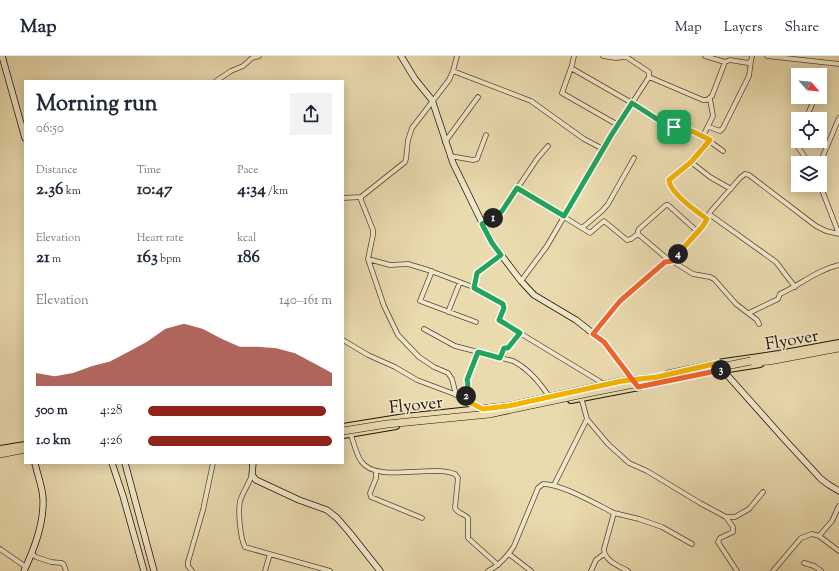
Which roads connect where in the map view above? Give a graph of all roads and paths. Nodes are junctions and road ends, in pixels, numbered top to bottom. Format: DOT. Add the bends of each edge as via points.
graph roads {
  1 [pos="2,56"];
  2 [pos="259,56"];
  3 [pos="401,56"];
  4 [pos="457,56"];
  5 [pos="574,56"];
  6 [pos="604,56"];
  7 [pos="624,56"];
  8 [pos="705,56"];
  9 [pos="752,56"];
  10 [pos="767,56"];
  11 [pos="727,59"];
  12 [pos="750,61"];
  13 [pos="839,64"];
  14 [pos="571,68"];
  15 [pos="453,71"];
  16 [pos="649,77"];
  17 [pos="218,80"];
  18 [pos="478,97"];
  19 [pos="710,99"];
  20 [pos="432,100"];
  21 [pos="632,103"];
  22 [pos="839,118"];
  23 [pos="618,125"];
  24 [pos="709,127"];
  25 [pos="24,134"];
  26 [pos="486,135"];
  27 [pos="703,136"];
  28 [pos="710,140"];
  29 [pos="445,142"];
  30 [pos="548,146"];
  31 [pos="603,149"];
  32 [pos="723,151"];
  33 [pos="450,156"];
  34 [pos="823,156"];
  35 [pos="634,158"];
  36 [pos="691,162"];
  37 [pos="517,188"];
  38 [pos="731,189"];
  39 [pos="823,192"];
  40 [pos="344,198"];
  41 [pos="361,198"];
  42 [pos="709,214"];
  43 [pos="564,216"];
  44 [pos="707,219"];
  45 [pos="482,224"];
  46 [pos="582,228"];
  47 [pos="698,232"];
  48 [pos="638,234"];
  49 [pos="501,255"];
  50 [pos="368,259"];
  51 [pos="671,261"];
  52 [pos="839,265"];
  53 [pos="432,271"];
  54 [pos="521,281"];
  55 [pos="460,282"];
  56 [pos="795,287"];
  57 [pos="474,288"];
  58 [pos="448,312"];
  59 [pos="749,313"];
  60 [pos="476,322"];
  61 [pos="759,324"];
  62 [pos="424,330"];
  63 [pos="520,333"];
  64 [pos="593,334"];
  65 [pos="344,341"];
  66 [pos="839,343"];
  67 [pos="839,348"];
  68 [pos="478,352"];
  69 [pos="500,358"];
  70 [pos="718,363"];
  71 [pos="722,370"];
  72 [pos="633,380"];
  73 [pos="604,385"];
  74 [pos="638,387"];
  75 [pos="579,391"];
  76 [pos="608,393"];
  77 [pos="456,395"];
  78 [pos="550,397"];
  79 [pos="581,398"];
  80 [pos="465,400"];
  81 [pos="554,404"];
  82 [pos="483,409"];
  83 [pos="485,417"];
  84 [pos="587,419"];
  85 [pos="345,428"];
  86 [pos="351,434"];
  87 [pos="344,435"];
  88 [pos="24,445"];
  89 [pos="24,449"];
  90 [pos="0,450"];
  91 [pos="24,452"];
  92 [pos="0,454"];
  93 [pos="0,457"];
  94 [pos="35,464"];
  95 [pos="112,464"];
  96 [pos="125,464"];
  97 [pos="213,464"];
  98 [pos="253,464"];
  99 [pos="376,471"];
  100 [pos="252,475"];
  101 [pos="554,486"];
  102 [pos="839,491"];
  103 [pos="763,492"];
  104 [pos="839,509"];
  105 [pos="614,513"];
  106 [pos="726,517"];
  107 [pos="422,518"];
  108 [pos="819,536"];
  109 [pos="692,544"];
  110 [pos="0,549"];
  111 [pos="839,551"];
  112 [pos="32,554"];
  113 [pos="270,554"];
  114 [pos="509,554"];
  115 [pos="604,554"];
  116 [pos="804,563"];
  117 [pos="310,565"];
  118 [pos="498,565"];
  119 [pos="25,569"];
  120 [pos="66,571"];
  121 [pos="144,571"];
  122 [pos="154,571"];
  123 [pos="192,571"];
  124 [pos="265,571"];
  125 [pos="308,571"];
  126 [pos="330,571"];
  127 [pos="380,571"];
  128 [pos="488,571"];
  129 [pos="531,571"];
  130 [pos="591,571"];
  131 [pos="628,571"];
  132 [pos="737,571"];
  133 [pos="773,571"];
  134 [pos="821,571"];
  1 -- 25 [label="street"];
  2 -- 17 [label="street"];
  3 -- 20 [label="street"];
  4 -- 15 [label="street"];
  5 -- 14 [label="street"];
  6 -- 7 [label="street"];
  7 -- 16 [label="street" via="648,70"];
  8 -- 11 [label="street"];
  9 -- 12 [label="street"];
  10 -- 13 [label="street"];
  11 -- 12 [label="street" via="748,63"];
  11 -- 19 [label="street"];
  12 -- 24 [label="street" via="749,76 723,128 720,131"];
  14 -- 21 [label="street"];
  14 -- 23 [label="street" via="562,93"];
  15 -- 20 [label="street" via="449,80"];
  15 -- 31 [label="street" via="531,101 584,139"];
  16 -- 19 [label="street" via="695,98"];
  16 -- 21 [label="street"];
  18 -- 29 [label="street"];
  19 -- 24 [label="street" via="713,116"];
  20 -- 29 [label="street"];
  20 -- 41 [label="street" via="412,128 405,162"];
  21 -- 23 [label="street"];
  21 -- 27 [label="street" via="666,124"];
  22 -- 34 [label="street"];
  23 -- 31 [label="street"];
  24 -- 27 [label="street"];
  26 -- 33 [label="street" via="477,159"];
  27 -- 28 [label="street"];
  28 -- 32 [label="street"];
  28 -- 36 [label="street"];
  29 -- 33 [label="street"];
  30 -- 37 [label="street"];
  31 -- 43 [label="street"];
  33 -- 45 [label="street"];
  35 -- 46 [label="street" via="608,204"];
  36 -- 38 [label="street"];
  36 -- 44 [label="street" via="669,180 670,184 689,206"];
  37 -- 43 [label="street"];
  37 -- 45 [label="street" via="502,211"];
  38 -- 39 [label="street" via="745,174 816,226 839,234"];
  38 -- 42 [label="street"];
  40 -- 41 [label="street"];
  41 -- 50 [label="street" via="373,230"];
  42 -- 44 [label="street"];
  42 -- 56 [label="street" via="776,262"];
  43 -- 46 [label="street"];
  43 -- 54 [label="street" via="547,246"];
  44 -- 47 [label="street"];
  45 -- 49 [label="street"];
  46 -- 48 [label="street" via="591,232 604,221 627,240"];
  47 -- 48 [label="street" via="668,205 639,229"];
  47 -- 51 [label="street"];
  48 -- 51 [label="street"];
  49 -- 54 [label="street"];
  49 -- 57 [label="street" via="477,273"];
  50 -- 53 [label="street" via="390,265 408,264"];
  50 -- 77 [label="street" via="384,306 398,335 419,357 448,374"];
  51 -- 59 [label="street" via="693,274 714,279 736,304"];
  51 -- 64 [label="street" via="665,262 620,301"];
  52 -- 56 [label="street" via="817,273"];
  53 -- 55 [label="street"];
  53 -- 58 [label="street" via="420,300"];
  54 -- 64 [label="street" via="534,295 576,320"];
  55 -- 57 [label="street"];
  55 -- 58 [label="street"];
  56 -- 59 [label="street" via="780,294 778,299"];
  57 -- 63 [label="street" via="503,304 499,320"];
  58 -- 60 [label="street"];
  59 -- 61 [label="street"];
  62 -- 68 [label="street" via="455,346"];
  63 -- 69 [label="street" via="508,348 504,348"];
  63 -- 73 [label="street"];
  64 -- 72 [label="street" via="604,342"];
  65 -- 77 [label="street" via="417,380"];
  66 -- 70 [label="main road"];
  67 -- 71 [label="main road"];
  67 -- 85 [label="highway, Flyover, bridge" via="750,361 489,414"];
  68 -- 69 [label="street"];
  68 -- 80 [label="street" via="467,380"];
  69 -- 78 [label="street" via="519,364 538,381"];
  70 -- 71 [label="street"];
  70 -- 72 [label="main road"];
  71 -- 74 [label="main road"];
  71 -- 102 [label="street" via="800,457 829,486"];
  72 -- 73 [label="main road"];
  72 -- 74 [label="street"];
  73 -- 75 [label="main road"];
  73 -- 76 [label="street"];
  74 -- 76 [label="main road"];
  75 -- 78 [label="main road"];
  75 -- 79 [label="street"];
  76 -- 79 [label="main road"];
  77 -- 80 [label="street"];
  78 -- 81 [label="street"];
  78 -- 82 [label="main road"];
  79 -- 81 [label="main road"];
  79 -- 84 [label="street"];
  80 -- 82 [label="street"];
  81 -- 83 [label="main road"];
  82 -- 83 [label="street"];
  82 -- 85 [label="main road" via="404,417"];
  83 -- 86 [label="main road"];
  84 -- 101 [label="street"];
  84 -- 106 [label="street" via="608,444 629,463"];
  85 -- 86 [label="street"];
  86 -- 87 [label="main road"];
  86 -- 99 [label="street" via="360,461"];
  88 -- 90 [label="main road"];
  89 -- 92 [label="highway"];
  91 -- 93 [label="main road"];
  94 -- 112 [label="street" via="43,499 39,531"];
  95 -- 121 [label="street"];
  96 -- 122 [label="street"];
  97 -- 123 [label="street" via="188,562"];
  98 -- 100 [label="street"];
  99 -- 107 [label="street" via="371,497"];
  99 -- 118 [label="street" via="455,474 458,478 455,508 468,518 468,538"];
  100 -- 113 [label="street" via="240,501 243,544 248,548"];
  100 -- 127 [label="street" via="256,480 298,500 327,510 350,532"];
  101 -- 105 [label="street"];
  101 -- 114 [label="street" via="540,486"];
  103 -- 106 [label="street" via="749,509 735,517"];
  104 -- 108 [label="street"];
  105 -- 109 [label="street" via="655,524"];
  105 -- 115 [label="street"];
  106 -- 132 [label="street" via="733,527 733,532 720,538 718,542"];
  108 -- 111 [label="street"];
  108 -- 133 [label="street" via="812,534 801,538"];
  110 -- 119 [label="street"];
  112 -- 119 [label="street"];
  112 -- 120 [label="street" via="51,562 62,563"];
  113 -- 117 [label="street"];
  113 -- 124 [label="street"];
  114 -- 118 [label="street"];
  114 -- 129 [label="street"];
  115 -- 130 [label="street" via="596,560"];
  115 -- 131 [label="street"];
  116 -- 134 [label="street"];
  117 -- 125 [label="street"];
  117 -- 126 [label="street"];
  118 -- 128 [label="street"];
}
